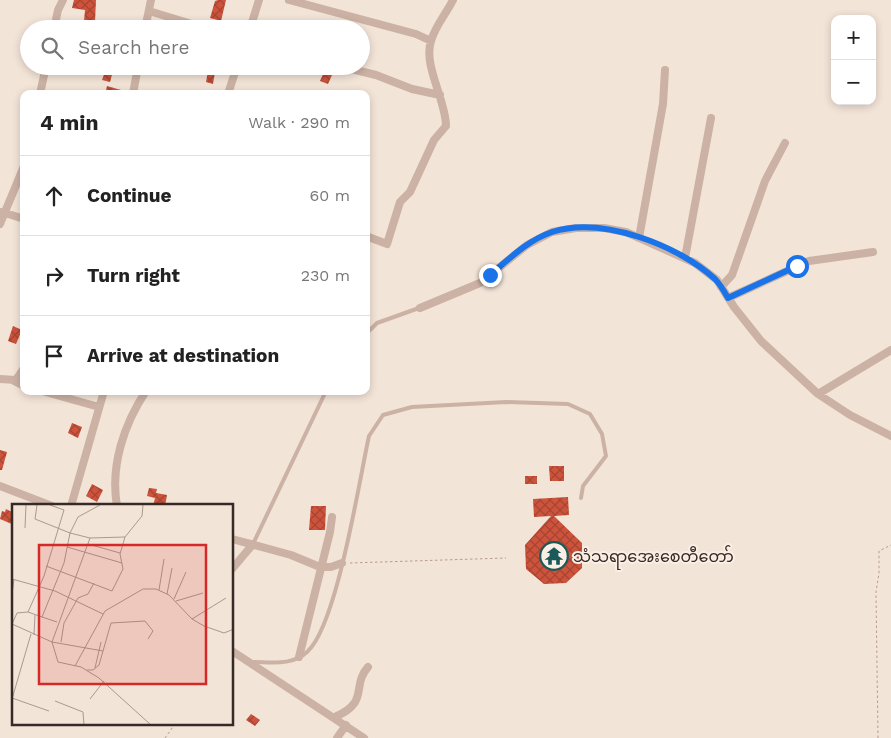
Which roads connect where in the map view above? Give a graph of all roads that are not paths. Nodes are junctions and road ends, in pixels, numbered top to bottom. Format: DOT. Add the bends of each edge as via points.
graph roads {
  1 [pos="63,0"];
  2 [pos="151,0"];
  3 [pos="259,0"];
  4 [pos="289,0"];
  5 [pos="453,0"];
  6 [pos="149,11"];
  7 [pos="56,20"];
  8 [pos="147,20"];
  9 [pos="178,20"];
  10 [pos="253,20"];
  11 [pos="364,20"];
  12 [pos="370,22"];
  13 [pos="431,41"];
  14 [pos="665,70"];
  15 [pos="370,74"];
  16 [pos="44,75"];
  17 [pos="136,75"];
  18 [pos="234,75"];
  19 [pos="41,90"];
  20 [pos="133,90"];
  21 [pos="229,90"];
  22 [pos="440,95"];
  23 [pos="711,118"];
  24 [pos="785,143"];
  25 [pos="20,174"];
  26 [pos="2,212"];
  27 [pos="20,218"];
  28 [pos="0,224"];
  29 [pos="370,238"];
  30 [pos="639,238"];
  31 [pos="873,252"];
  32 [pos="685,258"];
  33 [pos="721,286"];
  34 [pos="728,298"];
  35 [pos="420,308"];
  36 [pos="370,330"];
  37 [pos="891,350"];
  38 [pos="20,374"];
  39 [pos="0,379"];
  40 [pos="12,380"];
  41 [pos="20,384"];
  42 [pos="818,394"];
  43 [pos="55,395"];
  44 [pos="103,395"];
  45 [pos="144,395"];
  46 [pos="324,395"];
  47 [pos="99,408"];
  48 [pos="891,436"];
  49 [pos="0,486"];
  50 [pos="581,498"];
  51 [pos="47,504"];
  52 [pos="72,504"];
  53 [pos="117,504"];
  54 [pos="332,517"];
  55 [pos="234,539"];
  56 [pos="253,544"];
  57 [pos="342,563"];
  58 [pos="234,567"];
  59 [pos="320,567"];
  60 [pos="234,652"];
  61 [pos="299,657"];
  62 [pos="250,662"];
  63 [pos="368,667"];
  64 [pos="335,717"];
  65 [pos="346,725"];
  66 [pos="337,738"];
  67 [pos="364,738"];
  1 -- 7 [label="street"];
  2 -- 6 [label="street"];
  3 -- 10 [label="street"];
  4 -- 11 [label="street"];
  5 -- 13 [label="street"];
  6 -- 8 [label="street"];
  6 -- 9 [label="street"];
  12 -- 13 [label="street"];
  13 -- 22 [label="street" via="432,67"];
  14 -- 30 [label="street"];
  15 -- 22 [label="street"];
  16 -- 19 [label="street"];
  17 -- 20 [label="street"];
  18 -- 21 [label="street"];
  22 -- 29 [label="street" via="446,126 434,140 410,192 400,202 387,244"];
  23 -- 32 [label="street"];
  24 -- 33 [label="street" via="765,181 732,275"];
  25 -- 26 [label="street"];
  26 -- 27 [label="street"];
  26 -- 28 [label="street"];
  30 -- 32 [label="street"];
  30 -- 35 [label="street" via="604,228 552,232 526,245 480,283"];
  31 -- 34 [label="street" via="809,260"];
  32 -- 33 [label="street"];
  33 -- 34 [label="street"];
  34 -- 42 [label="street" via="761,341"];
  35 -- 36 [label="lane" via="377,323"];
  37 -- 42 [label="street"];
  38 -- 40 [label="street"];
  39 -- 40 [label="street"];
  40 -- 41 [label="street"];
  42 -- 48 [label="street"];
  43 -- 47 [label="street"];
  44 -- 47 [label="street"];
  45 -- 53 [label="street" via="128,423 117,459 114,487"];
  46 -- 56 [label="lane"];
  47 -- 52 [label="street"];
  49 -- 51 [label="street"];
  50 -- 57 [label="lane" via="583,486 606,456 602,434 590,414 568,404 506,402 412,407 383,415 368,436"];
  54 -- 59 [label="street"];
  55 -- 56 [label="street"];
  56 -- 58 [label="street"];
  56 -- 59 [label="street" via="292,554"];
  57 -- 59 [label="street"];
  57 -- 61 [label="lane" via="321,636"];
  59 -- 61 [label="street"];
  60 -- 62 [label="street"];
  61 -- 62 [label="lane" via="290,662"];
  62 -- 64 [label="street"];
  63 -- 64 [label="street" via="363,673 357,700 348,712"];
  64 -- 65 [label="street"];
  65 -- 66 [label="street"];
  65 -- 67 [label="street"];
}
